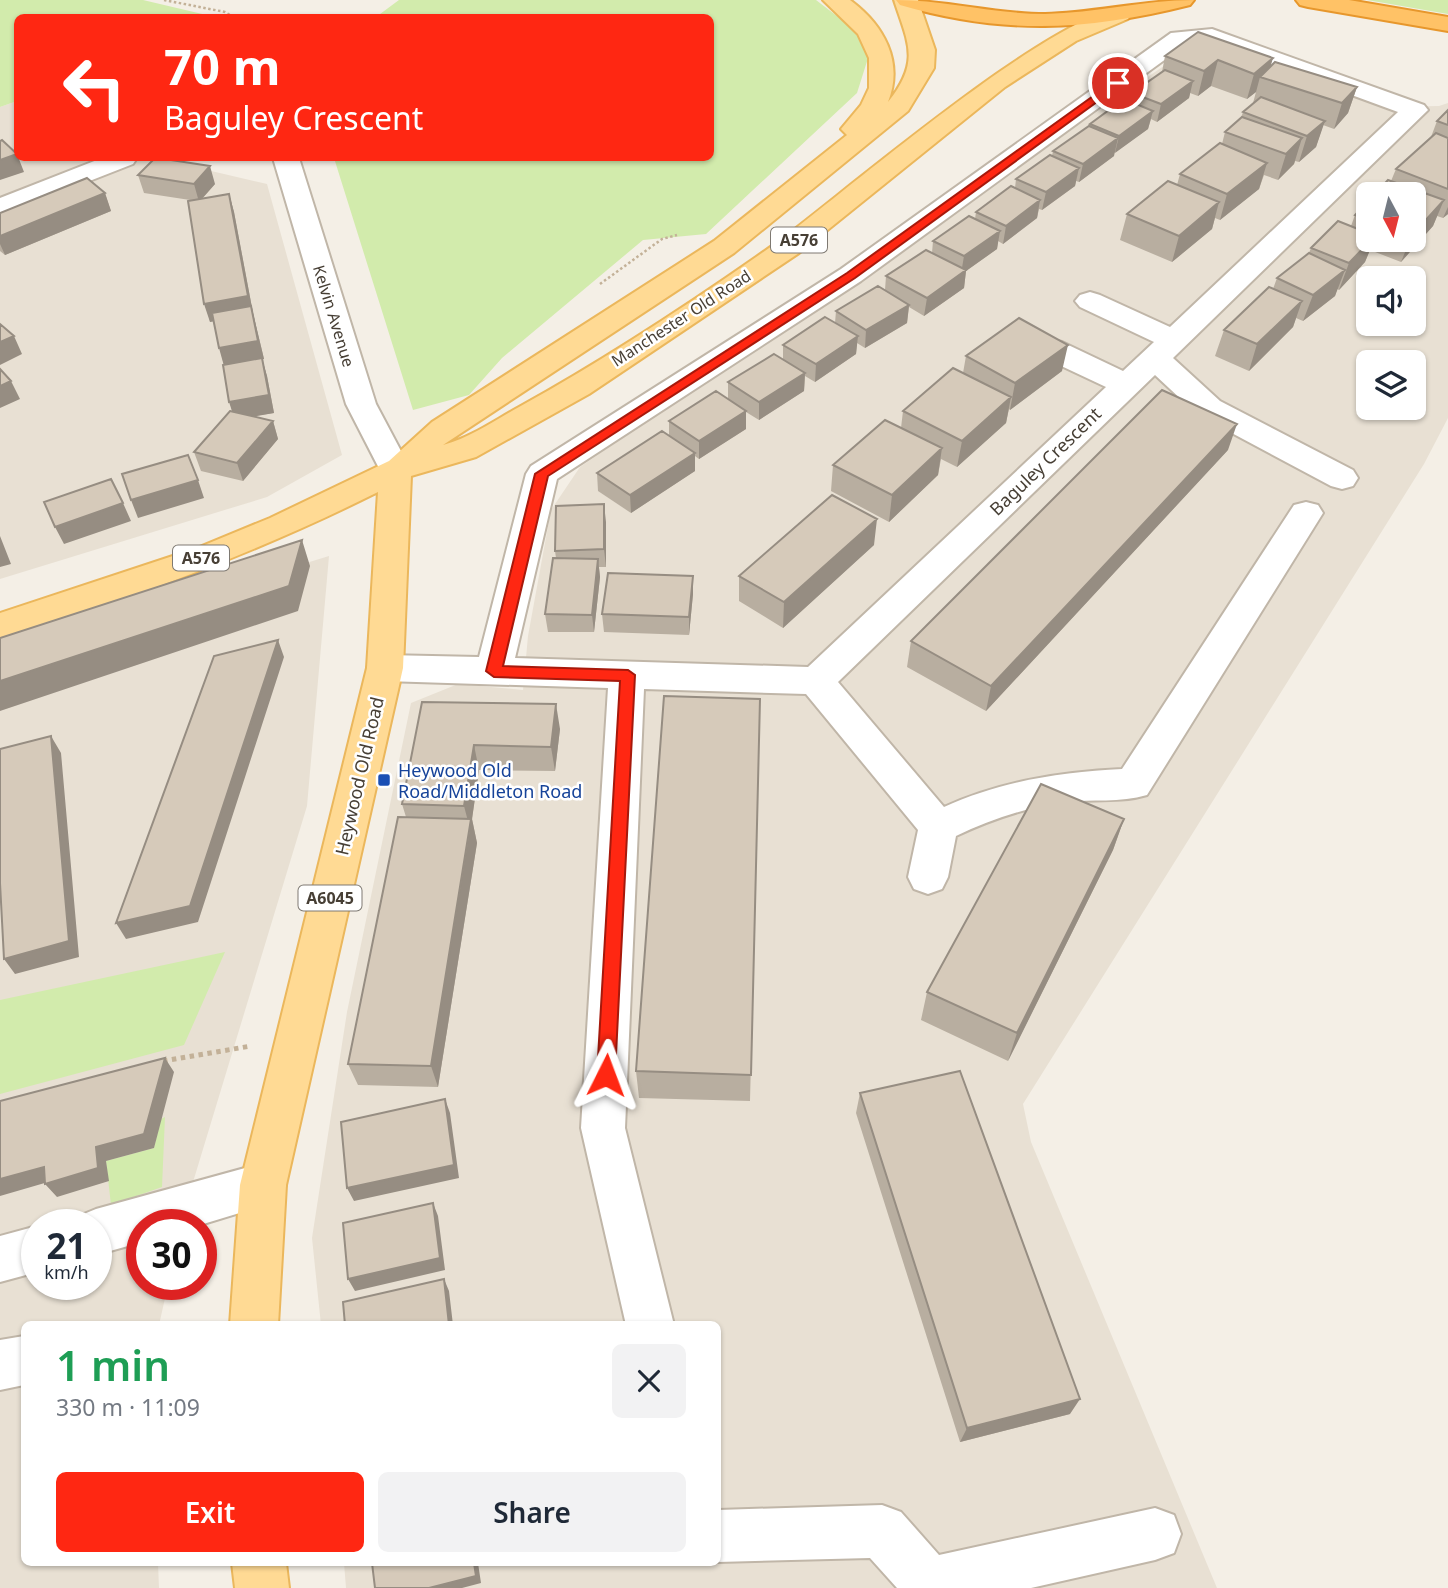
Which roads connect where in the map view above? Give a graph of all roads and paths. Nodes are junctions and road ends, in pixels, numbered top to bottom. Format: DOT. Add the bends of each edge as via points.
graph roads {
  1 [pos="164,0"];
  2 [pos="835,0"];
  3 [pos="907,0"];
  4 [pos="1182,0"];
  5 [pos="1308,0"];
  6 [pos="228,14"];
  7 [pos="1121,14"];
  8 [pos="1440,23"];
  9 [pos="117,161"];
  10 [pos="287,161"];
  11 [pos="817,173"];
  12 [pos="0,208"];
  13 [pos="1090,301"];
  14 [pos="1051,349"];
  15 [pos="1164,349"];
  16 [pos="1126,384"];
  17 [pos="395,470"];
  18 [pos="1342,478"];
  19 [pos="1306,513"];
  20 [pos="0,625"];
  21 [pos="385,668"];
  22 [pos="494,671"];
  23 [pos="628,675"];
  24 [pos="816,681"];
  25 [pos="938,827"];
  26 [pos="928,877"];
  27 [pos="297,1039"];
  28 [pos="151,1064"];
  29 [pos="263,1185"];
  30 [pos="112,1227"];
  31 [pos="21,1253"];
  32 [pos="0,1259"];
  33 [pos="254,1321"];
  34 [pos="649,1321"];
  35 [pos="21,1362"];
  36 [pos="0,1365"];
  37 [pos="1155,1534"];
  38 [pos="721,1536"];
  39 [pos="259,1566"];
  40 [pos="262,1588"];
  1 -- 6 [label="path"];
  2 -- 11 [label="main road" via="871,32 883,67 876,103"];
  3 -- 7 [label="highway, A576" via="994,20"];
  3 -- 11 [label="main road, Manchester Old Road / A576" via="923,50 922,68 912,89 899,106"];
  4 -- 7 [label="highway, A576"];
  5 -- 8 [label="highway"];
  7 -- 17 [label="main road, Manchester Old Road / A576" via="1038,53 789,247 578,387 465,450"];
  9 -- 12 [label="street"];
  10 -- 17 [label="street, Kelvin Avenue" via="361,404"];
  11 -- 17 [label="main road, Manchester Old Road / A576" via="724,247 443,429"];
  13 -- 15 [label="street"];
  14 -- 16 [label="street"];
  15 -- 16 [label="street, Baguley Crescent"];
  15 -- 18 [label="street" via="1209,408"];
  15 -- 22 [label="street, Baguley Crescent" via="1415,110 1212,36 1179,38 851,275 542,474"];
  16 -- 24 [label="street, Baguley Crescent"];
  17 -- 20 [label="main road, Manchester Old Road / A576" via="260,536"];
  17 -- 21 [label="main road, Heywood Old Road / A6045"];
  19 -- 25 [label="street" via="1133,784 1065,787 983,806"];
  21 -- 22 [label="street"];
  21 -- 27 [label="main road, Heywood Old Road / A6045"];
  22 -- 23 [label="street"];
  23 -- 24 [label="street"];
  23 -- 34 [label="street" via="603,1128"];
  24 -- 25 [label="street"];
  25 -- 26 [label="street"];
  27 -- 28 [label="path"];
  27 -- 29 [label="main road, Heywood Old Road / A6045"];
  29 -- 30 [label="street"];
  29 -- 33 [label="main road, Heywood Old Road / A6045"];
  31 -- 32 [label="street"];
  35 -- 36 [label="street"];
  37 -- 38 [label="street" via="929,1584 882,1531"];
  39 -- 40 [label="main road"];
}
